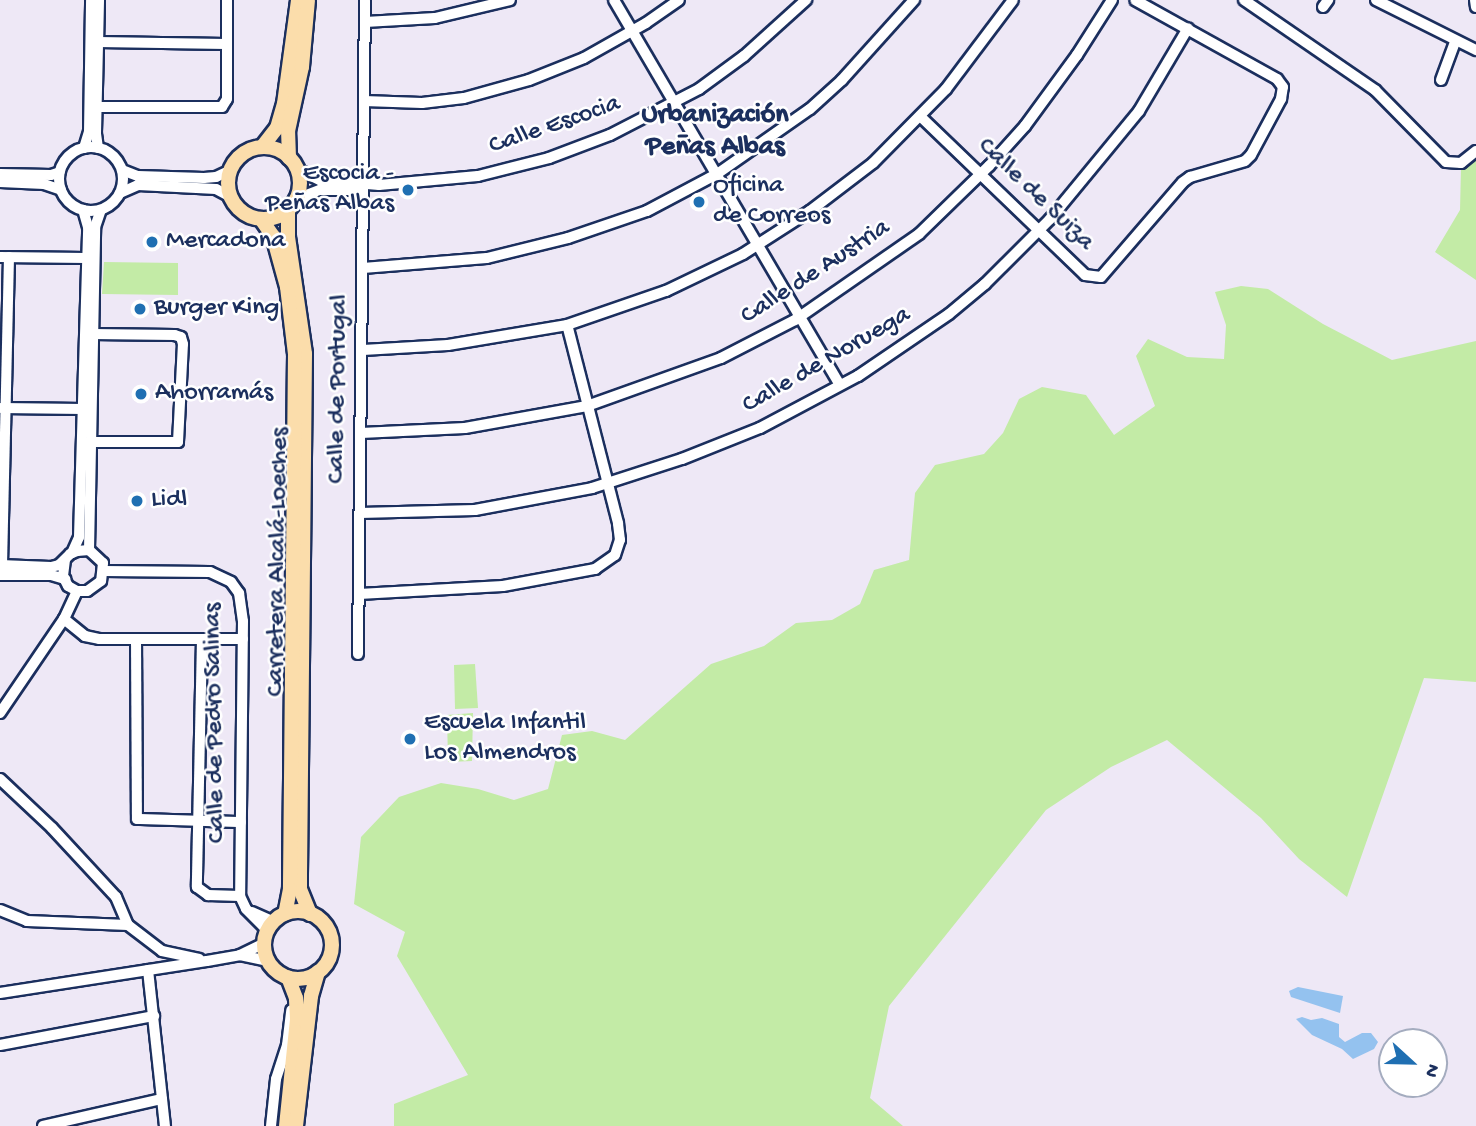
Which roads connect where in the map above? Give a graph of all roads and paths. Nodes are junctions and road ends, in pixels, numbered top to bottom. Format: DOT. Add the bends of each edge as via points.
graph roads {
  1 [pos="91,0"];
  2 [pos="99,0"];
  3 [pos="227,0"];
  4 [pos="298,0"];
  5 [pos="308,0"];
  6 [pos="365,0"];
  7 [pos="510,0"];
  8 [pos="614,0"];
  9 [pos="679,0"];
  10 [pos="806,0"];
  11 [pos="914,0"];
  12 [pos="1013,0"];
  13 [pos="1112,0"];
  14 [pos="1135,0"];
  15 [pos="1244,0"];
  16 [pos="1376,0"];
  17 [pos="1475,0"];
  18 [pos="1476,7"];
  19 [pos="365,22"];
  20 [pos="1188,28"];
  21 [pos="632,31"];
  22 [pos="98,42"];
  23 [pos="1455,42"];
  24 [pos="226,44"];
  25 [pos="1476,50"];
  26 [pos="1441,80"];
  27 [pos="364,101"];
  28 [pos="674,102"];
  29 [pos="96,107"];
  30 [pos="921,117"];
  31 [pos="262,147"];
  32 [pos="84,148"];
  33 [pos="98,148"];
  34 [pos="1476,151"];
  35 [pos="293,163"];
  36 [pos="122,170"];
  37 [pos="231,170"];
  38 [pos="60,172"];
  39 [pos="0,174"];
  40 [pos="717,174"];
  41 [pos="980,175"];
  42 [pos="0,182"];
  43 [pos="363,184"];
  44 [pos="61,190"];
  45 [pos="120,193"];
  46 [pos="231,197"];
  47 [pos="292,205"];
  48 [pos="83,210"];
  49 [pos="101,210"];
  50 [pos="261,219"];
  51 [pos="1039,231"];
  52 [pos="758,245"];
  53 [pos="5,257"];
  54 [pos="86,258"];
  55 [pos="363,268"];
  56 [pos="801,316"];
  57 [pos="567,325"];
  58 [pos="92,334"];
  59 [pos="362,350"];
  60 [pos="840,385"];
  61 [pos="587,406"];
  62 [pos="3,408"];
  63 [pos="82,409"];
  64 [pos="361,433"];
  65 [pos="89,442"];
  66 [pos="608,483"];
  67 [pos="360,513"];
  68 [pos="89,550"];
  69 [pos="69,557"];
  70 [pos="1,569"];
  71 [pos="104,571"];
  72 [pos="65,579"];
  73 [pos="77,591"];
  74 [pos="359,594"];
  75 [pos="64,619"];
  76 [pos="136,639"];
  77 [pos="202,639"];
  78 [pos="243,639"];
  79 [pos="358,654"];
  80 [pos="0,713"];
  81 [pos="0,779"];
  82 [pos="199,821"];
  83 [pos="241,822"];
  84 [pos="240,896"];
  85 [pos="0,910"];
  86 [pos="310,914"];
  87 [pos="128,925"];
  88 [pos="273,927"];
  89 [pos="240,955"];
  90 [pos="207,961"];
  91 [pos="268,961"];
  92 [pos="148,970"];
  93 [pos="318,972"];
  94 [pos="291,984"];
  95 [pos="0,993"];
  96 [pos="153,1016"];
  97 [pos="0,1045"];
  98 [pos="162,1099"];
  99 [pos="43,1126"];
  100 [pos="165,1126"];
  101 [pos="271,1126"];
  102 [pos="286,1126"];
  103 [pos="296,1126"];
  1 -- 32 [label="street" via="89,132"];
  2 -- 22 [label="street"];
  3 -- 24 [label="street"];
  4 -- 31 [label="main road" via="284,104 272,139"];
  5 -- 35 [label="main road" via="302,67 288,131"];
  6 -- 19 [label="street, Calle de Portugal"];
  7 -- 19 [label="street" via="435,18"];
  8 -- 21 [label="street"];
  9 -- 21 [label="street"];
  10 -- 28 [label="street, Calle Escocia" via="744,56"];
  11 -- 40 [label="street" via="810,109"];
  12 -- 30 [label="street"];
  13 -- 41 [label="street, Calle de Austria" via="1025,126"];
  14 -- 20 [label="street, Calle de Suiza"];
  15 -- 34 [label="street" via="1376,90 1446,162 1461,163"];
  16 -- 23 [label="street"];
  17 -- 18 [label="street"];
  19 -- 27 [label="street, Calle de Portugal"];
  20 -- 51 [label="street, Calle de Noruega" via="1139,111"];
  20 -- 51 [label="street, Calle de Suiza" via="1278,79 1283,87 1251,155 1183,182 1101,276 1085,275"];
  21 -- 27 [label="street" via="529,80 464,98 422,103"];
  21 -- 28 [label="street"];
  22 -- 24 [label="street"];
  22 -- 29 [label="street"];
  23 -- 25 [label="street"];
  23 -- 26 [label="street"];
  24 -- 29 [label="street" via="227,99 222,107"];
  27 -- 43 [label="street, Calle de Portugal"];
  28 -- 40 [label="street"];
  28 -- 43 [label="street, Calle Escocia" via="578,148 514,167 437,181"];
  29 -- 33 [label="street"];
  30 -- 41 [label="street, Calle de Suiza"];
  30 -- 52 [label="street" via="856,177"];
  31 -- 35 [label="main road" via="281,152"];
  31 -- 37 [label="main road" via="243,154"];
  32 -- 33 [label="street"];
  32 -- 38 [label="street" via="68,157"];
  33 -- 36 [label="street" via="113,156"];
  35 -- 43 [label="street, Calle Escocia" via="320,180"];
  35 -- 47 [label="main road" via="299,190"];
  36 -- 37 [label="street" via="138,176 216,177"];
  36 -- 45 [label="street"];
  37 -- 46 [label="main road"];
  38 -- 39 [label="street" via="51,176"];
  38 -- 44 [label="street"];
  40 -- 52 [label="street"];
  40 -- 55 [label="street" via="647,211 568,238 487,258"];
  41 -- 51 [label="street, Calle de Suiza"];
  41 -- 56 [label="street, Calle de Austria" via="919,234"];
  42 -- 44 [label="street" via="44,184"];
  43 -- 47 [label="street, Calle Escocia" via="352,190 320,190"];
  43 -- 55 [label="street, Calle de Portugal"];
  44 -- 48 [label="street"];
  45 -- 46 [label="street" via="138,185 216,189"];
  45 -- 49 [label="street"];
  46 -- 50 [label="main road" via="243,212"];
  47 -- 50 [label="main road" via="280,215"];
  47 -- 86 [label="main road, Carretera Alcalá-Loeches" via="288,237 305,354 300,889"];
  48 -- 49 [label="street"];
  48 -- 54 [label="street" via="88,219"];
  49 -- 58 [label="street" via="95,227"];
  50 -- 88 [label="main road, Carretera Alcalá-Loeches" via="273,236 287,287 295,355 290,890"];
  51 -- 60 [label="street, Calle de Noruega" via="949,314"];
  52 -- 56 [label="street"];
  52 -- 57 [label="street" via="666,291"];
  53 -- 54 [label="street"];
  53 -- 62 [label="street"];
  54 -- 63 [label="street"];
  55 -- 59 [label="street, Calle de Portugal"];
  56 -- 60 [label="street"];
  56 -- 61 [label="street, Calle de Austria" via="721,358"];
  57 -- 59 [label="street" via="448,345"];
  57 -- 61 [label="street"];
  58 -- 65 [label="street"];
  58 -- 65 [label="street" via="175,335 183,344 178,442"];
  59 -- 64 [label="street, Calle de Portugal"];
  60 -- 66 [label="street, Calle de Noruega" via="760,428"];
  61 -- 64 [label="street, Calle de Austria" via="465,428"];
  61 -- 66 [label="street"];
  62 -- 63 [label="street"];
  62 -- 70 [label="street"];
  63 -- 69 [label="street" via="79,537"];
  64 -- 67 [label="street, Calle de Portugal"];
  65 -- 68 [label="street"];
  66 -- 67 [label="street, Calle de Noruega" via="475,510"];
  66 -- 74 [label="street" via="620,540 615,555 603,566 493,587"];
  67 -- 74 [label="street, Calle de Portugal"];
  68 -- 69 [label="street"];
  68 -- 71 [label="street" via="97,555"];
  69 -- 70 [label="street" via="51,567"];
  69 -- 72 [label="street"];
  70 -- 72 [label="street"];
  71 -- 73 [label="street" via="96,587"];
  71 -- 78 [label="street, Calle de Pedro Salinas" via="222,576 239,593"];
  72 -- 73 [label="street"];
  73 -- 75 [label="street"];
  74 -- 79 [label="street, Calle de Portugal"];
  75 -- 76 [label="street" via="93,639"];
  75 -- 80 [label="street"];
  76 -- 77 [label="street"];
  76 -- 82 [label="street" via="137,819"];
  77 -- 78 [label="street"];
  77 -- 82 [label="street"];
  78 -- 83 [label="street, Calle de Pedro Salinas"];
  81 -- 87 [label="street" via="116,897"];
  82 -- 83 [label="street"];
  82 -- 84 [label="street" via="197,887 208,895"];
  83 -- 84 [label="street, Calle de Pedro Salinas"];
  84 -- 88 [label="street, Calle de Pedro Salinas" via="246,909"];
  85 -- 87 [label="street" via="27,920"];
  86 -- 88 [label="main road"];
  86 -- 93 [label="main road" via="324,924 332,941 329,958"];
  87 -- 90 [label="street" via="162,951"];
  88 -- 89 [label="street"];
  88 -- 91 [label="main road"];
  89 -- 90 [label="street"];
  89 -- 91 [label="street"];
  90 -- 92 [label="street"];
  91 -- 94 [label="main road"];
  92 -- 95 [label="street"];
  92 -- 96 [label="street"];
  93 -- 94 [label="main road"];
  93 -- 103 [label="main road" via="309,1009"];
  94 -- 101 [label="street" via="287,1045 276,1079"];
  94 -- 102 [label="main road" via="297,1019"];
  96 -- 97 [label="street"];
  96 -- 98 [label="street"];
  98 -- 99 [label="street"];
  98 -- 100 [label="street"];
}
